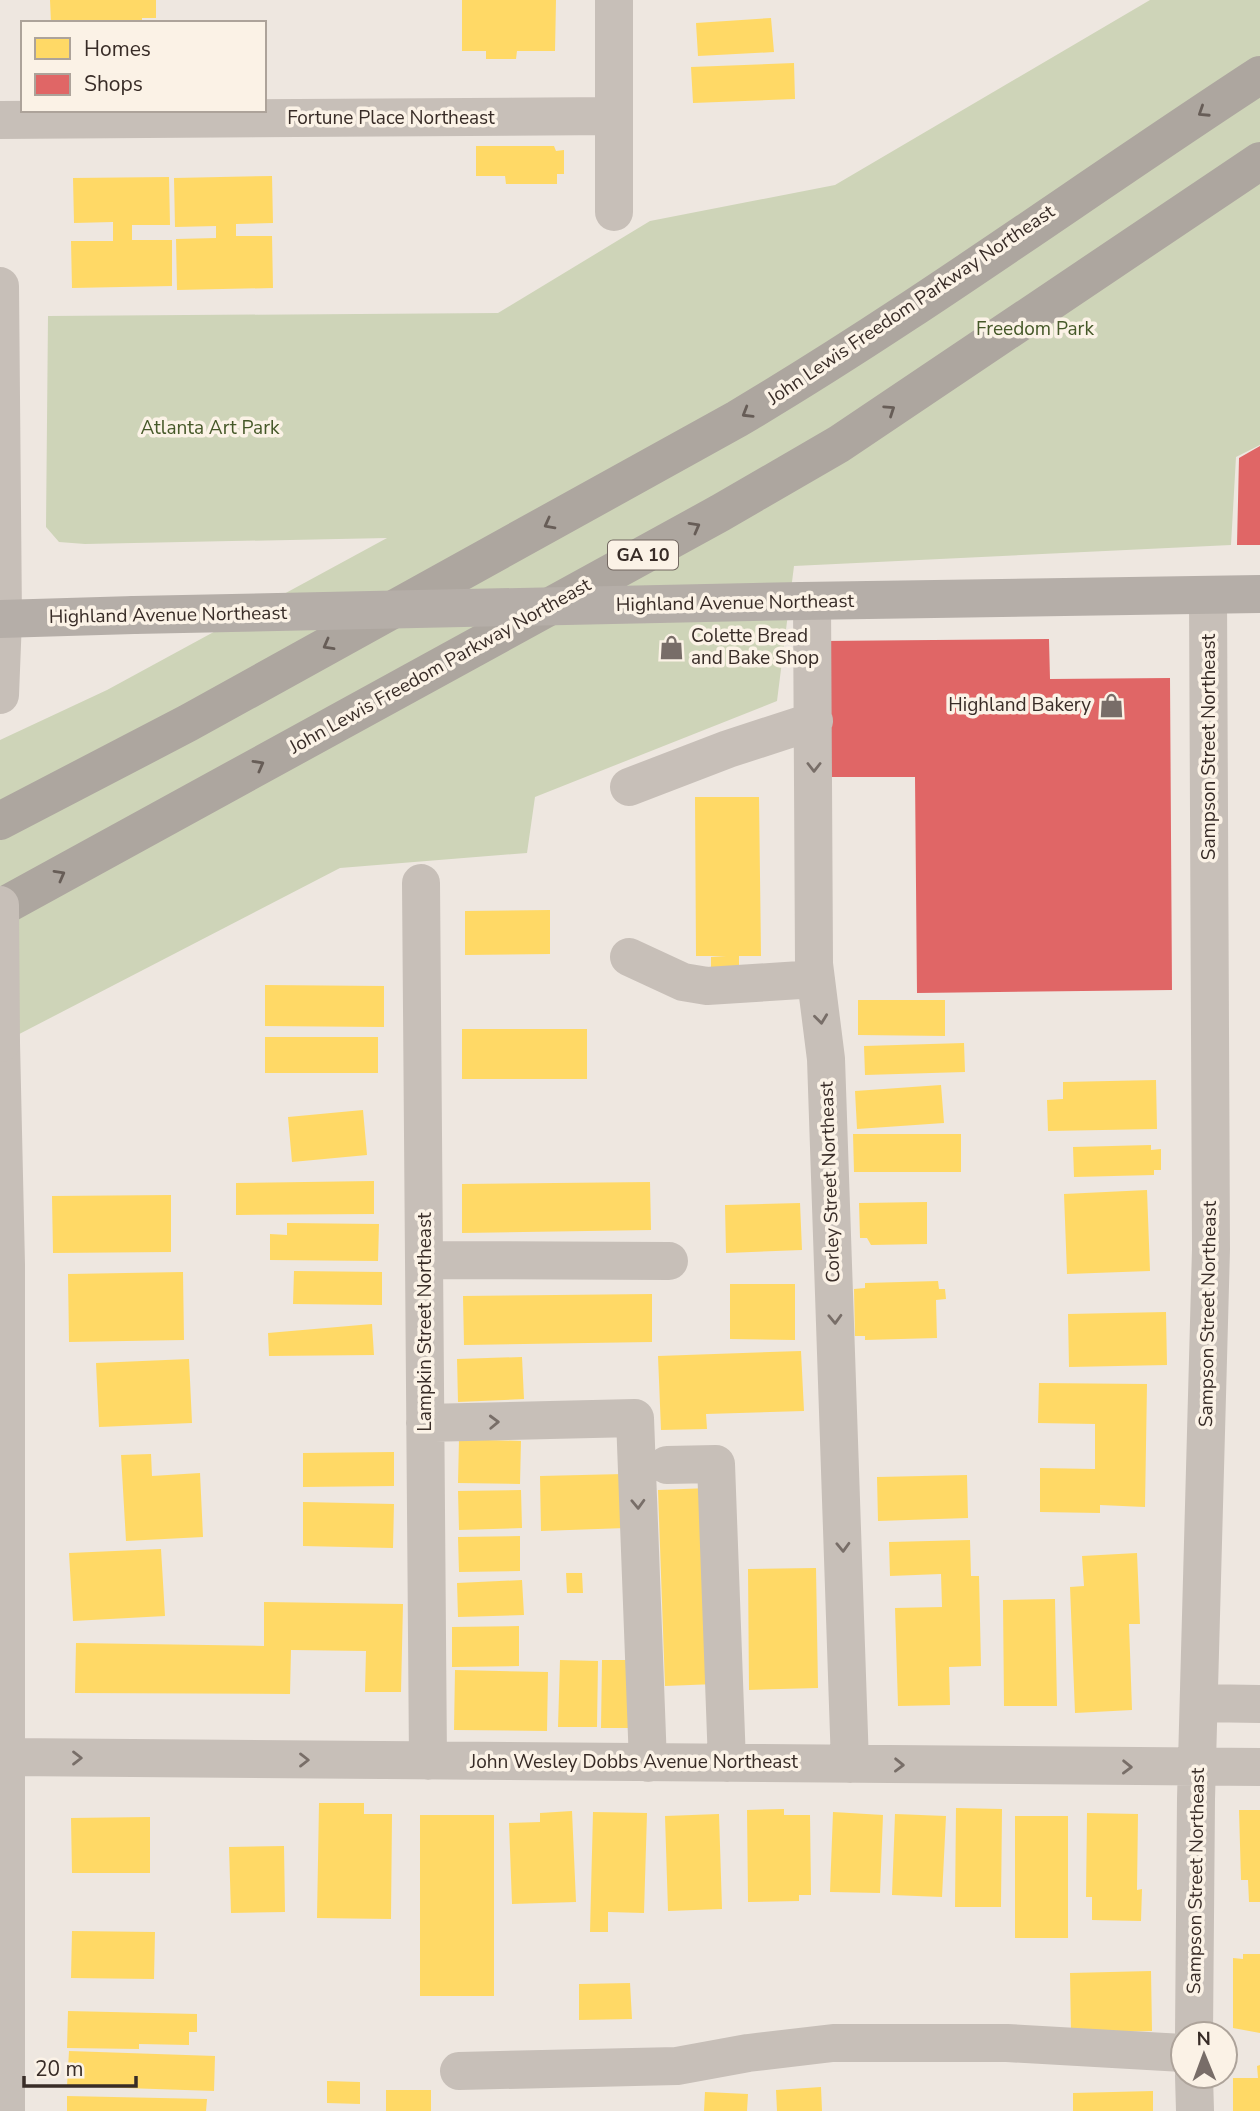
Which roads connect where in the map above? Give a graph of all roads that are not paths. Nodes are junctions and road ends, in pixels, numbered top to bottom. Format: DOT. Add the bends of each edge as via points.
graph roads {
  1 [pos="614,0"];
  2 [pos="1260,75"];
  3 [pos="614,117"];
  4 [pos="0,120"];
  5 [pos="1260,160"];
  6 [pos="614,212"];
  7 [pos="0,286"];
  8 [pos="1260,594"];
  9 [pos="1208,595"];
  10 [pos="807,601"];
  11 [pos="1,619"];
  12 [pos="0,695"];
  13 [pos="814,721"];
  14 [pos="629,787"];
  15 [pos="0,821"];
  16 [pos="421,883"];
  17 [pos="0,906"];
  18 [pos="629,957"];
  19 [pos="816,979"];
  20 [pos="1,1043"];
  21 [pos="424,1260"];
  22 [pos="669,1261"];
  23 [pos="3,1265"];
  24 [pos="3,1345"];
  25 [pos="425,1423"];
  26 [pos="667,1465"];
  27 [pos="1200,1703"];
  28 [pos="1260,1704"];
  29 [pos="9,1758"];
  30 [pos="428,1761"];
  31 [pos="648,1763"];
  32 [pos="727,1763"];
  33 [pos="850,1764"];
  34 [pos="1198,1767"];
  35 [pos="1260,1767"];
  36 [pos="4,1894"];
  37 [pos="1194,2020"];
  38 [pos="1169,2052"];
  39 [pos="459,2071"];
  40 [pos="1194,2090"];
  41 [pos="6,2111"];
  42 [pos="1195,2111"];
  1 -- 3 [label="street"];
  2 -- 15 [label="highway, John Lewis Freedom Parkway Northeast, one-way" via="822,369 657,466"];
  3 -- 4 [label="street, Fortune Place Northeast" via="368,128"];
  3 -- 6 [label="street"];
  17 -- 5 [label="highway, John Lewis Freedom Parkway Northeast / GA 10, one-way" via="839,444"];
  7 -- 11 [label="street"];
  8 -- 9 [label="main road, Highland Avenue Northeast"];
  9 -- 10 [label="main road, Highland Avenue Northeast"];
  9 -- 27 [label="street, Sampson Street Northeast" via="1211,1249"];
  10 -- 11 [label="main road, Highland Avenue Northeast, bridge"];
  10 -- 13 [label="street, Corley Street Northeast"];
  11 -- 12 [label="street"];
  13 -- 14 [label="street"];
  13 -- 19 [label="street, Corley Street Northeast, one-way"];
  16 -- 21 [label="street, Lampkin Street Northeast"];
  17 -- 20 [label="street, bridge"];
  18 -- 19 [label="street" via="683,982 707,986"];
  19 -- 33 [label="street, Corley Street Northeast, one-way" via="826,1059"];
  20 -- 23 [label="street"];
  21 -- 22 [label="street"];
  21 -- 25 [label="street, Lampkin Street Northeast"];
  23 -- 24 [label="street"];
  24 -- 29 [label="street"];
  25 -- 30 [label="street, Lampkin Street Northeast"];
  25 -- 31 [label="street, one-way" via="635,1418"];
  26 -- 32 [label="street" via="716,1464"];
  27 -- 28 [label="street"];
  27 -- 34 [label="street, Sampson Street Northeast"];
  29 -- 30 [label="street, John Wesley Dobbs Avenue Northeast, one-way"];
  29 -- 36 [label="street"];
  30 -- 31 [label="street, John Wesley Dobbs Avenue Northeast"];
  31 -- 32 [label="street, John Wesley Dobbs Avenue Northeast"];
  32 -- 33 [label="street, John Wesley Dobbs Avenue Northeast"];
  33 -- 34 [label="street, John Wesley Dobbs Avenue Northeast, one-way"];
  34 -- 35 [label="street, John Wesley Dobbs Avenue Northeast"];
  34 -- 37 [label="street, Sampson Street Northeast"];
  36 -- 41 [label="street"];
  38 -- 39 [label="street" via="1007,2043 833,2043 677,2066"];
  40 -- 42 [label="street"];
}
